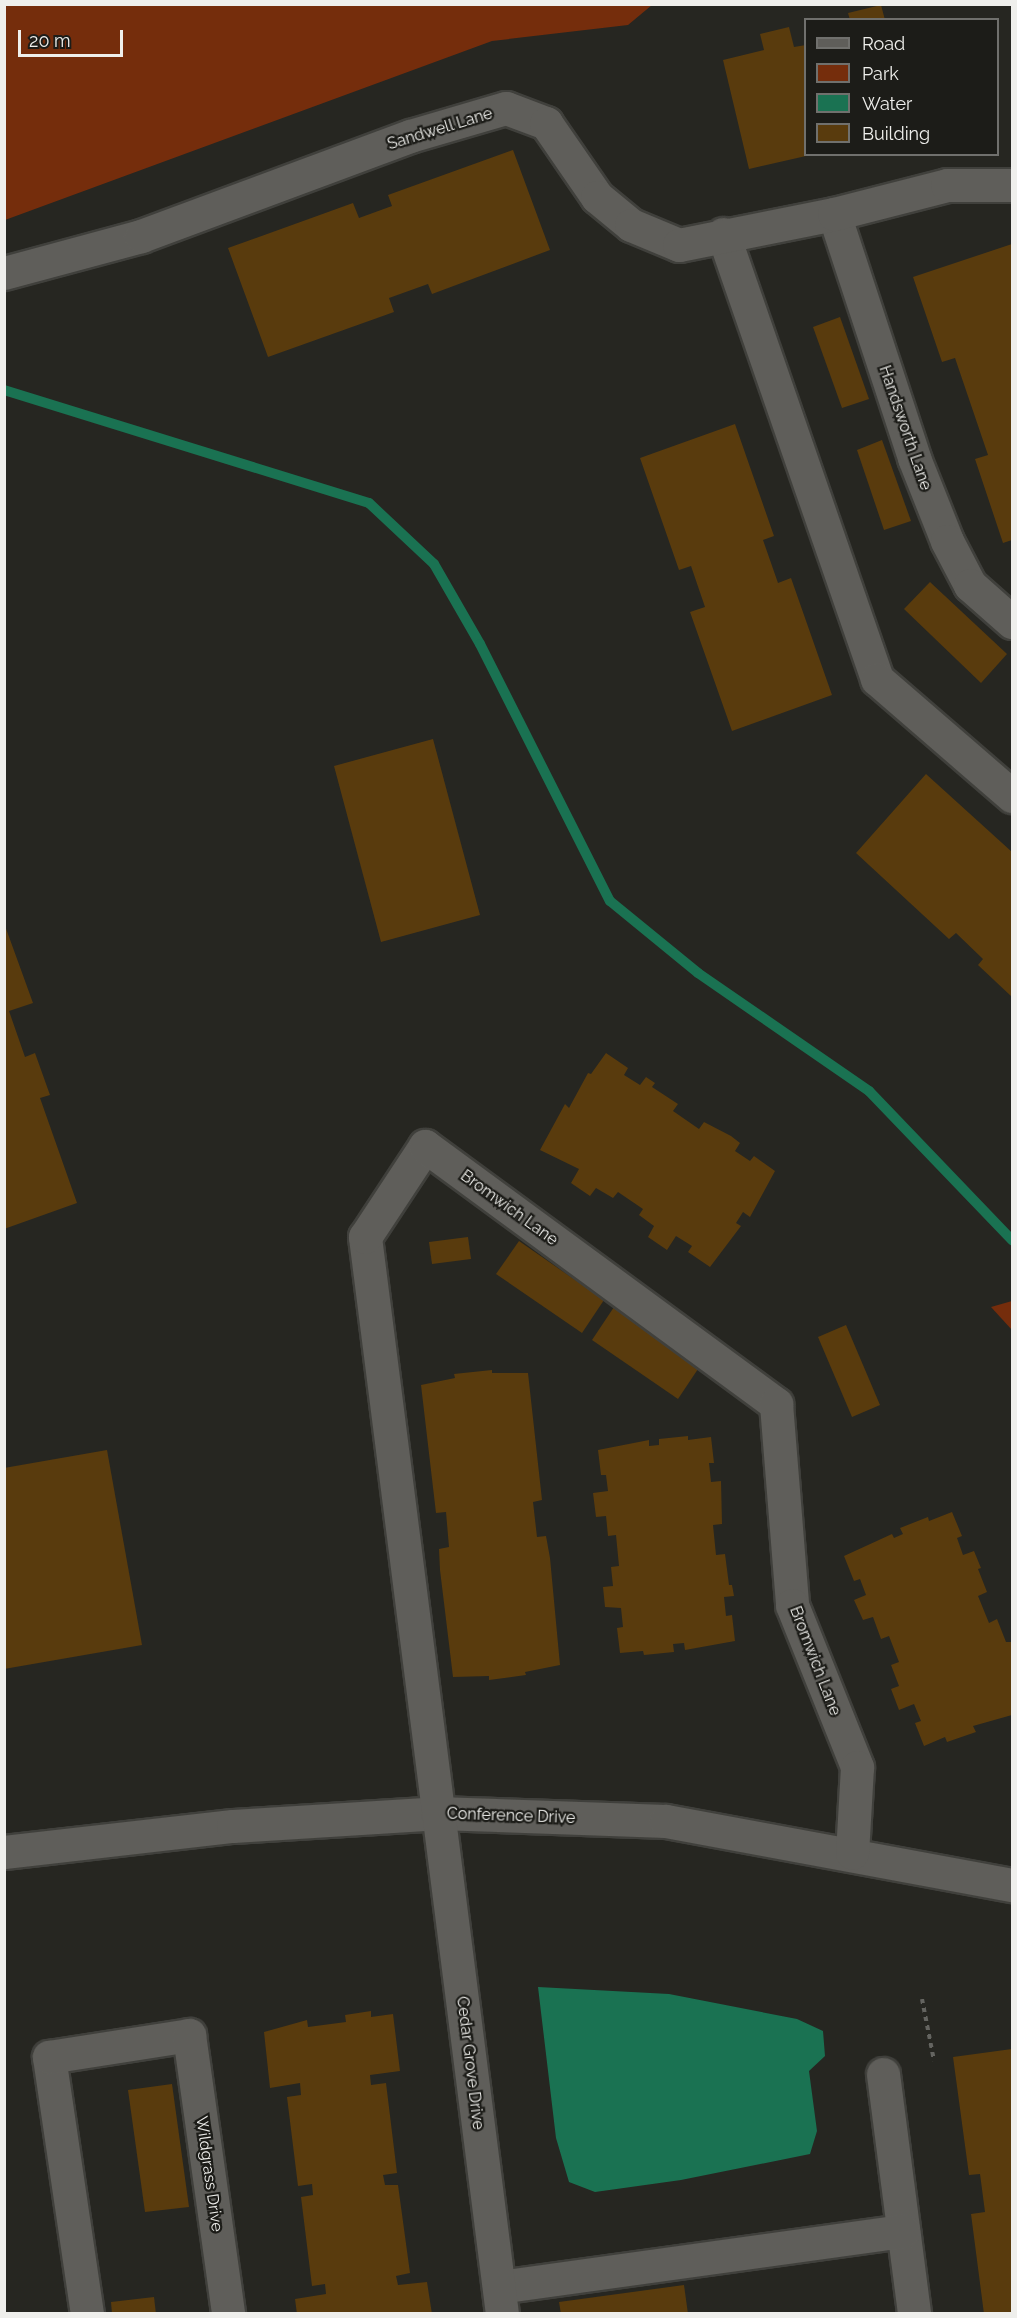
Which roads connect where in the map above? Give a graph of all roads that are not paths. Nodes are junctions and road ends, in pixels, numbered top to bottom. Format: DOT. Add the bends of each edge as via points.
graph roads {
  1 [pos="1012,184"];
  2 [pos="834,214"];
  3 [pos="723,234"];
  4 [pos="4,273"];
  5 [pos="1012,622"];
  6 [pos="1012,796"];
  7 [pos="437,1813"];
  8 [pos="4,1852"];
  9 [pos="852,1853"];
  10 [pos="1012,1885"];
  11 [pos="883,2074"];
  12 [pos="903,2231"];
  13 [pos="500,2300"];
  14 [pos="87,2313"];
  15 [pos="228,2313"];
  16 [pos="914,2313"];
  1 -- 2 [label="street, Sandwell Lane" via="947,185"];
  2 -- 3 [label="street, Sandwell Lane"];
  2 -- 5 [label="street, Handsworth Lane" via="914,458 947,541 970,585"];
  3 -- 4 [label="street, Sandwell Lane" via="679,245 632,225 597,197 546,123 506,108 410,136 141,236"];
  3 -- 6 [label="street" via="877,679"];
  7 -- 8 [label="street, Conference Drive" via="234,1826"];
  7 -- 9 [label="street, Conference Drive" via="666,1821"];
  7 -- 9 [label="street, Bromwich Lane" via="366,1238 424,1146 776,1404 792,1605 856,1767"];
  7 -- 13 [label="street, Cedar Grove Drive"];
  9 -- 10 [label="street, Conference Drive"];
  11 -- 12 [label="street"];
  12 -- 13 [label="street"];
  12 -- 16 [label="street"];
  14 -- 15 [label="street, Wildgrass Drive" via="50,2057 189,2035"];
}
